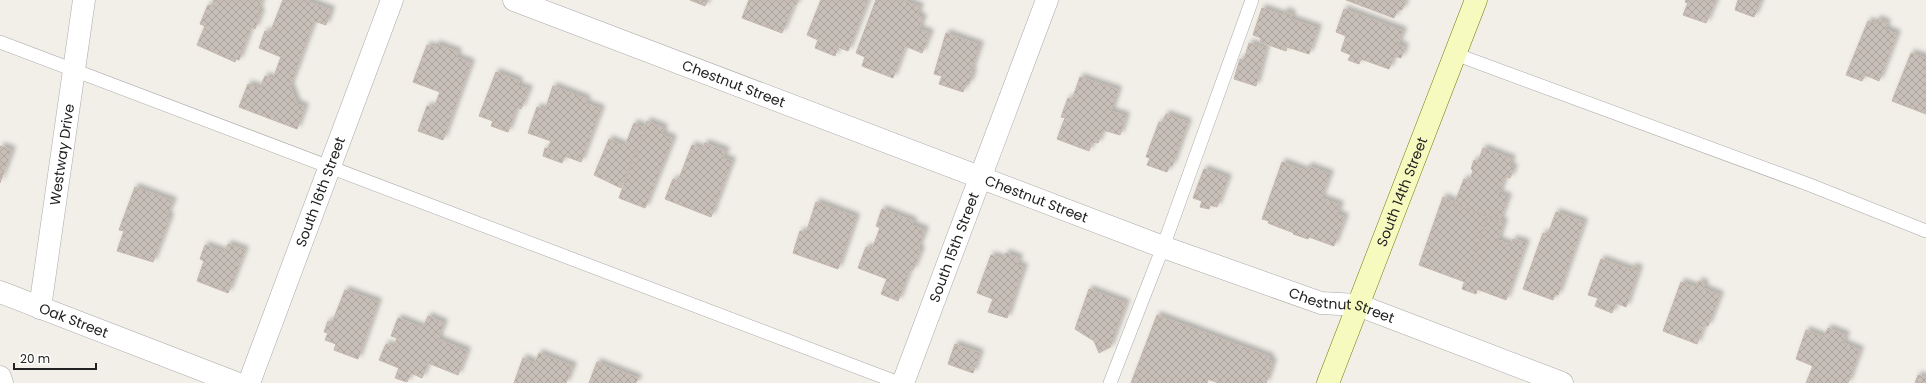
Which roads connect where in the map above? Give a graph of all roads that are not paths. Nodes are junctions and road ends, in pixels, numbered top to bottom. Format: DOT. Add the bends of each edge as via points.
graph roads {
  1 [pos="84,0"];
  2 [pos="392,0"];
  3 [pos="514,0"];
  4 [pos="1047,0"];
  5 [pos="1252,0"];
  6 [pos="1476,0"];
  7 [pos="0,42"];
  8 [pos="1455,54"];
  9 [pos="74,70"];
  10 [pos="331,166"];
  11 [pos="980,179"];
  12 [pos="1926,231"];
  13 [pos="1163,247"];
  14 [pos="0,292"];
  15 [pos="1358,305"];
  16 [pos="40,308"];
  17 [pos="0,377"];
  18 [pos="2,383"];
  19 [pos="236,383"];
  20 [pos="249,383"];
  21 [pos="899,383"];
  22 [pos="903,383"];
  23 [pos="1110,383"];
  24 [pos="1328,383"];
  25 [pos="1562,383"];
  1 -- 9 [label="street, Westway Drive"];
  2 -- 10 [label="street, South 16th Street"];
  3 -- 11 [label="street, Chestnut Street"];
  4 -- 11 [label="street, South 15th Street"];
  5 -- 13 [label="lane"];
  6 -- 8 [label="main road, South 14th Street"];
  7 -- 9 [label="lane"];
  8 -- 12 [label="lane" via="1810,184"];
  8 -- 15 [label="main road, South 14th Street"];
  9 -- 10 [label="lane"];
  9 -- 16 [label="street, Westway Drive"];
  10 -- 20 [label="street, South 16th Street"];
  10 -- 21 [label="lane"];
  11 -- 13 [label="street, Chestnut Street"];
  11 -- 22 [label="street, South 15th Street"];
  13 -- 15 [label="street, Chestnut Street" via="1320,303"];
  13 -- 23 [label="lane"];
  14 -- 16 [label="street, Oak Street"];
  15 -- 24 [label="main road, South 14th Street"];
  15 -- 25 [label="street, Chestnut Street"];
  16 -- 19 [label="street, Oak Street"];
  17 -- 18 [label="street"];
}
